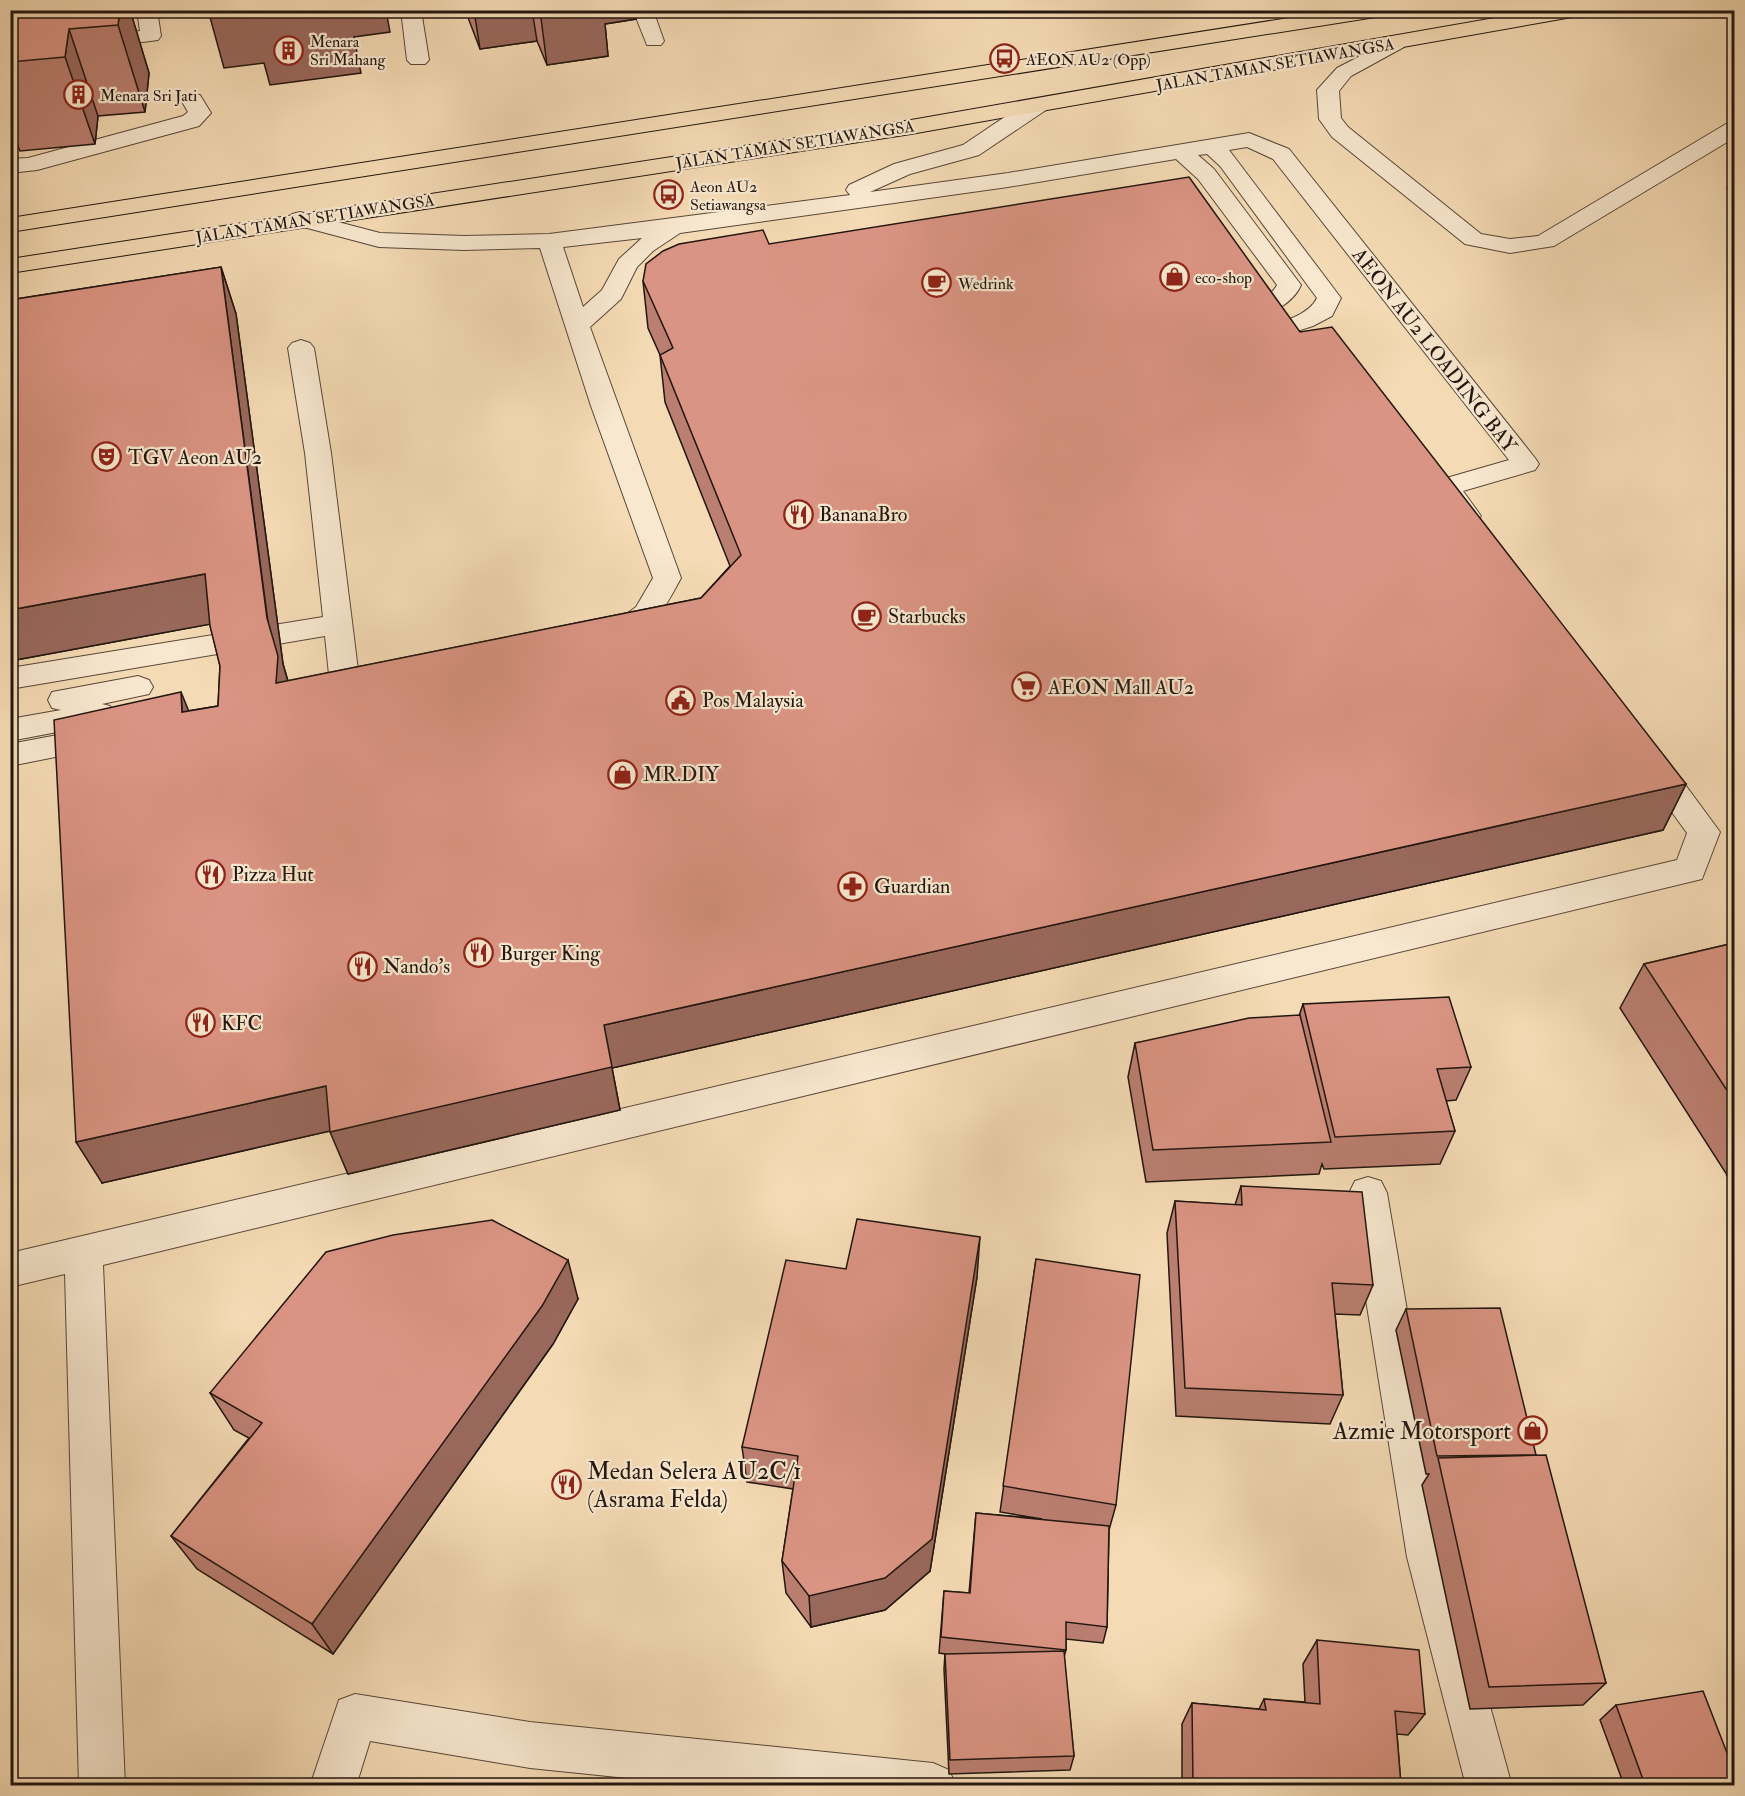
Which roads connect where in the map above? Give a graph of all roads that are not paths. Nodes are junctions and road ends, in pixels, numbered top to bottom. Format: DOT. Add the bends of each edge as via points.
graph roads {
  1 [pos="147,10"];
  2 [pos="411,10"];
  3 [pos="643,10"];
  4 [pos="1382,10"];
  5 [pos="1578,10"];
  6 [pos="1320,15"];
  7 [pos="654,41"];
  8 [pos="1397,43"];
  9 [pos="10,53"];
  10 [pos="418,60"];
  11 [pos="192,100"];
  12 [pos="1038,105"];
  13 [pos="1734,129"];
  14 [pos="1211,145"];
  15 [pos="971,150"];
  16 [pos="1179,150"];
  17 [pos="10,166"];
  18 [pos="1008,180"];
  19 [pos="824,205"];
  20 [pos="300,219"];
  21 [pos="10,225"];
  22 [pos="673,227"];
  23 [pos="559,240"];
  24 [pos="10,266"];
  25 [pos="1241,311"];
  26 [pos="574,315"];
  27 [pos="1260,336"];
  28 [pos="301,348"];
  29 [pos="1482,535"];
  30 [pos="339,624"];
  31 [pos="593,647"];
  32 [pos="10,679"];
  33 [pos="315,699"];
  34 [pos="10,709"];
  35 [pos="10,730"];
  36 [pos="124,734"];
  37 [pos="1639,746"];
  38 [pos="10,755"];
  39 [pos="1368,1193"];
  40 [pos="83,1252"];
  41 [pos="10,1270"];
  42 [pos="102,1785"];
  43 [pos="333,1785"];
  44 [pos="933,1785"];
  45 [pos="1489,1785"];
  1 -- 9 [label="street" via="151,36"];
  2 -- 10 [label="street"];
  3 -- 7 [label="street"];
  4 -- 6 [label="main road, JALAN TAMAN SETIAWANGSA"];
  5 -- 8 [label="main road, JALAN TAMAN SETIAWANGSA"];
  6 -- 21 [label="main road, JALAN TAMAN SETIAWANGSA"];
  8 -- 12 [label="main road, JALAN TAMAN SETIAWANGSA"];
  8 -- 13 [label="street" via="1344,72 1328,90 1330,119 1340,132 1473,239 1490,245 1530,247 1546,241"];
  11 -- 17 [label="street" via="200,113 191,122 28,165"];
  12 -- 15 [label="street"];
  12 -- 20 [label="main road, JALAN TAMAN SETIAWANGSA"];
  14 -- 16 [label="street"];
  14 -- 27 [label="street" via="1228,160 1329,298 1323,311"];
  14 -- 29 [label="street, AEON AU2 LOADING BAY" via="1249,140 1281,154 1526,464 1446,487"];
  15 -- 18 [label="street"];
  15 -- 19 [label="street" via="902,169"];
  16 -- 18 [label="street"];
  16 -- 25 [label="street" via="1206,174 1289,285 1277,302"];
  18 -- 19 [label="street"];
  19 -- 22 [label="street"];
  20 -- 23 [label="street" via="379,240"];
  20 -- 24 [label="main road, JALAN TAMAN SETIAWANGSA"];
  22 -- 23 [label="street"];
  22 -- 26 [label="street" via="645,246 644,266 630,293"];
  23 -- 26 [label="street"];
  26 -- 31 [label="street" via="667,578 647,614 605,645"];
  28 -- 30 [label="street"];
  30 -- 32 [label="street"];
  30 -- 33 [label="street" via="358,692"];
  34 -- 35 [label="street" via="140,696"];
  36 -- 38 [label="street"];
  37 -- 40 [label="street" via="1704,832 1690,870"];
  39 -- 45 [label="street" via="1428,1557"];
  40 -- 41 [label="street"];
  40 -- 42 [label="street"];
  43 -- 44 [label="street" via="355,1716 530,1745"];
}
